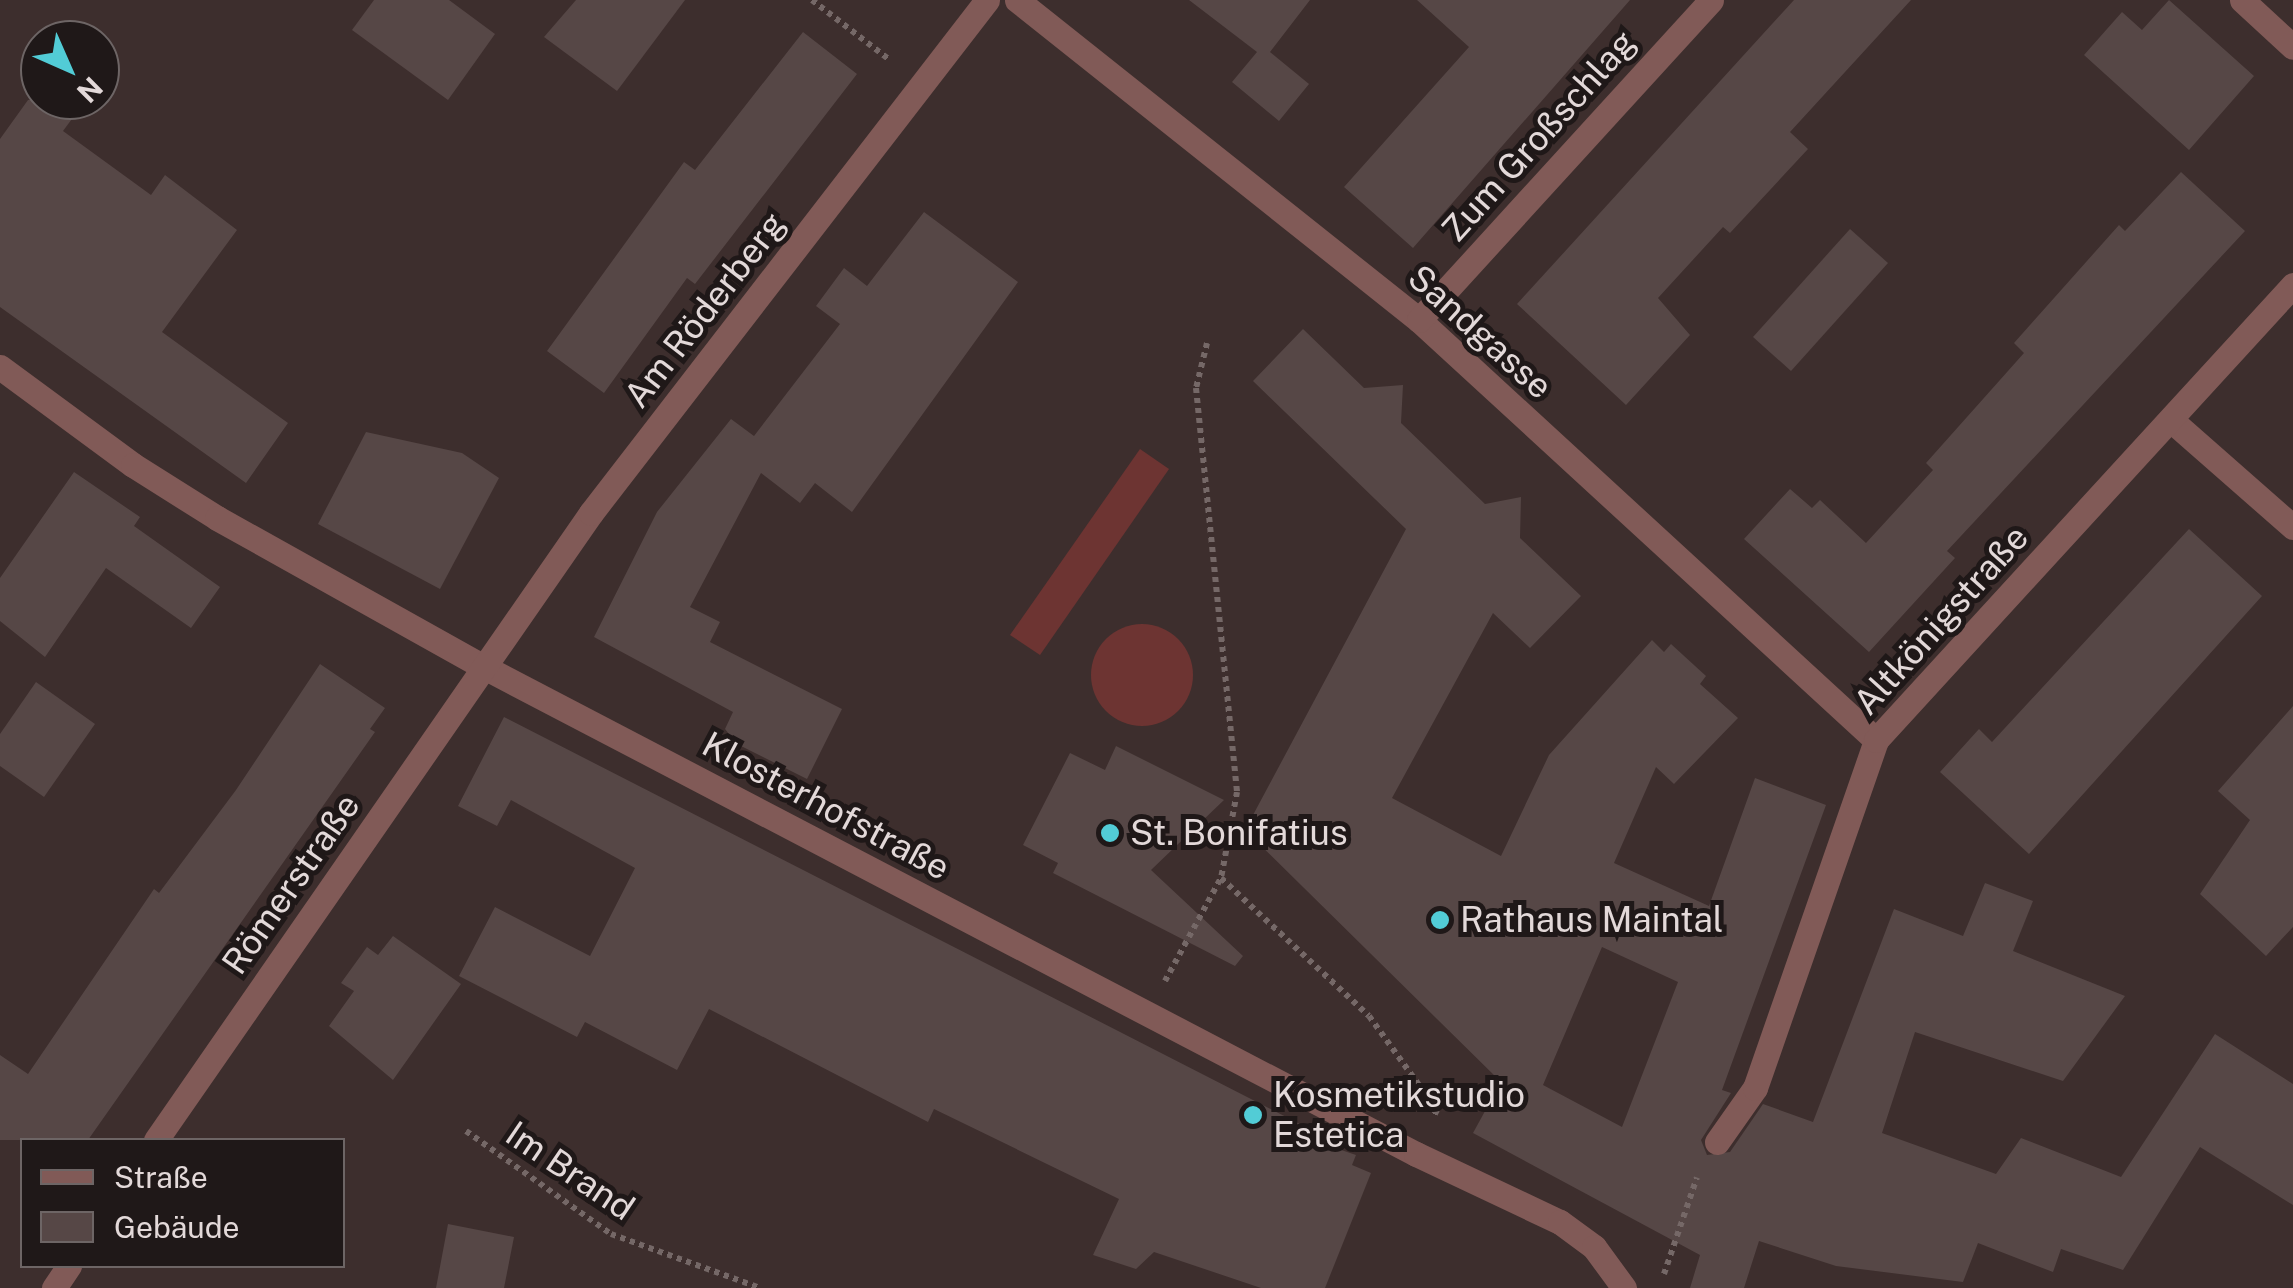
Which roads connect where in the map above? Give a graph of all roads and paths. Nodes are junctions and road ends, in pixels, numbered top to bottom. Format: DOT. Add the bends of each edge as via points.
graph roads {
  1 [pos="812,0"];
  2 [pos="987,0"];
  3 [pos="1017,0"];
  4 [pos="1711,0"];
  5 [pos="2242,0"];
  6 [pos="2293,47"];
  7 [pos="922,85"];
  8 [pos="2293,285"];
  9 [pos="1419,320"];
  10 [pos="1207,343"];
  11 [pos="0,366"];
  12 [pos="2171,420"];
  13 [pos="2293,527"];
  14 [pos="484,667"];
  15 [pos="1876,740"];
  16 [pos="1221,878"];
  17 [pos="1174,966"];
  18 [pos="466,1131"];
  19 [pos="157,1138"];
  20 [pos="1716,1142"];
  21 [pos="1416,1154"];
  22 [pos="760,1288"];
  23 [pos="1624,1288"];
  24 [pos="1659,1288"];
  1 -- 7 [label="path"];
  2 -- 7 [label="street, Am Röderberg"];
  3 -- 9 [label="street, Sandgasse"];
  4 -- 9 [label="street, Zum Großschlag"];
  5 -- 6 [label="street"];
  7 -- 14 [label="street, Am Röderberg" via="592,513"];
  8 -- 12 [label="street, Altkönigstraße"];
  9 -- 15 [label="street, Sandgasse"];
  10 -- 16 [label="path" via="1196,388 1237,792"];
  11 -- 14 [label="street, Klosterhofstraße" via="200,508"];
  12 -- 13 [label="street"];
  12 -- 15 [label="street, Altkönigstraße"];
  14 -- 19 [label="street, Römerstraße"];
  14 -- 21 [label="street, Klosterhofstraße"];
  15 -- 20 [label="street, Altkönigstraße" via="1755,1088"];
  16 -- 17 [label="path"];
  16 -- 21 [label="path" via="1369,1016 1436,1110"];
  18 -- 22 [label="path, Im Brand" via="611,1234"];
  20 -- 24 [label="path" via="1701,1164"];
  21 -- 23 [label="street, Klosterhofstraße" via="1560,1222 1594,1247"];
}
